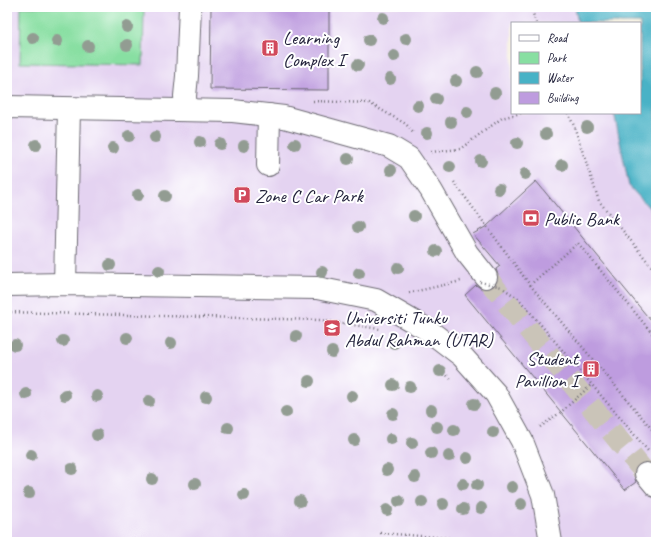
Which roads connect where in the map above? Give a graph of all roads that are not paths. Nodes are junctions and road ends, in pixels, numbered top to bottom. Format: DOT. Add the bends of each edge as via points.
graph roads {
  1 [pos="190,7"];
  2 [pos="7,108"];
  3 [pos="69,108"];
  4 [pos="186,110"];
  5 [pos="269,115"];
  6 [pos="268,164"];
  7 [pos="482,282"];
  8 [pos="65,284"];
  9 [pos="7,285"];
  10 [pos="551,542"];
  1 -- 4 [label="street"];
  2 -- 3 [label="street"];
  3 -- 4 [label="street"];
  3 -- 8 [label="street"];
  4 -- 5 [label="street"];
  5 -- 6 [label="street"];
  5 -- 7 [label="street" via="389,146 409,158 431,190"];
  8 -- 9 [label="street"];
  8 -- 10 [label="street" via="317,288 376,300 428,330 462,356 496,394 522,441 543,495"];
}
